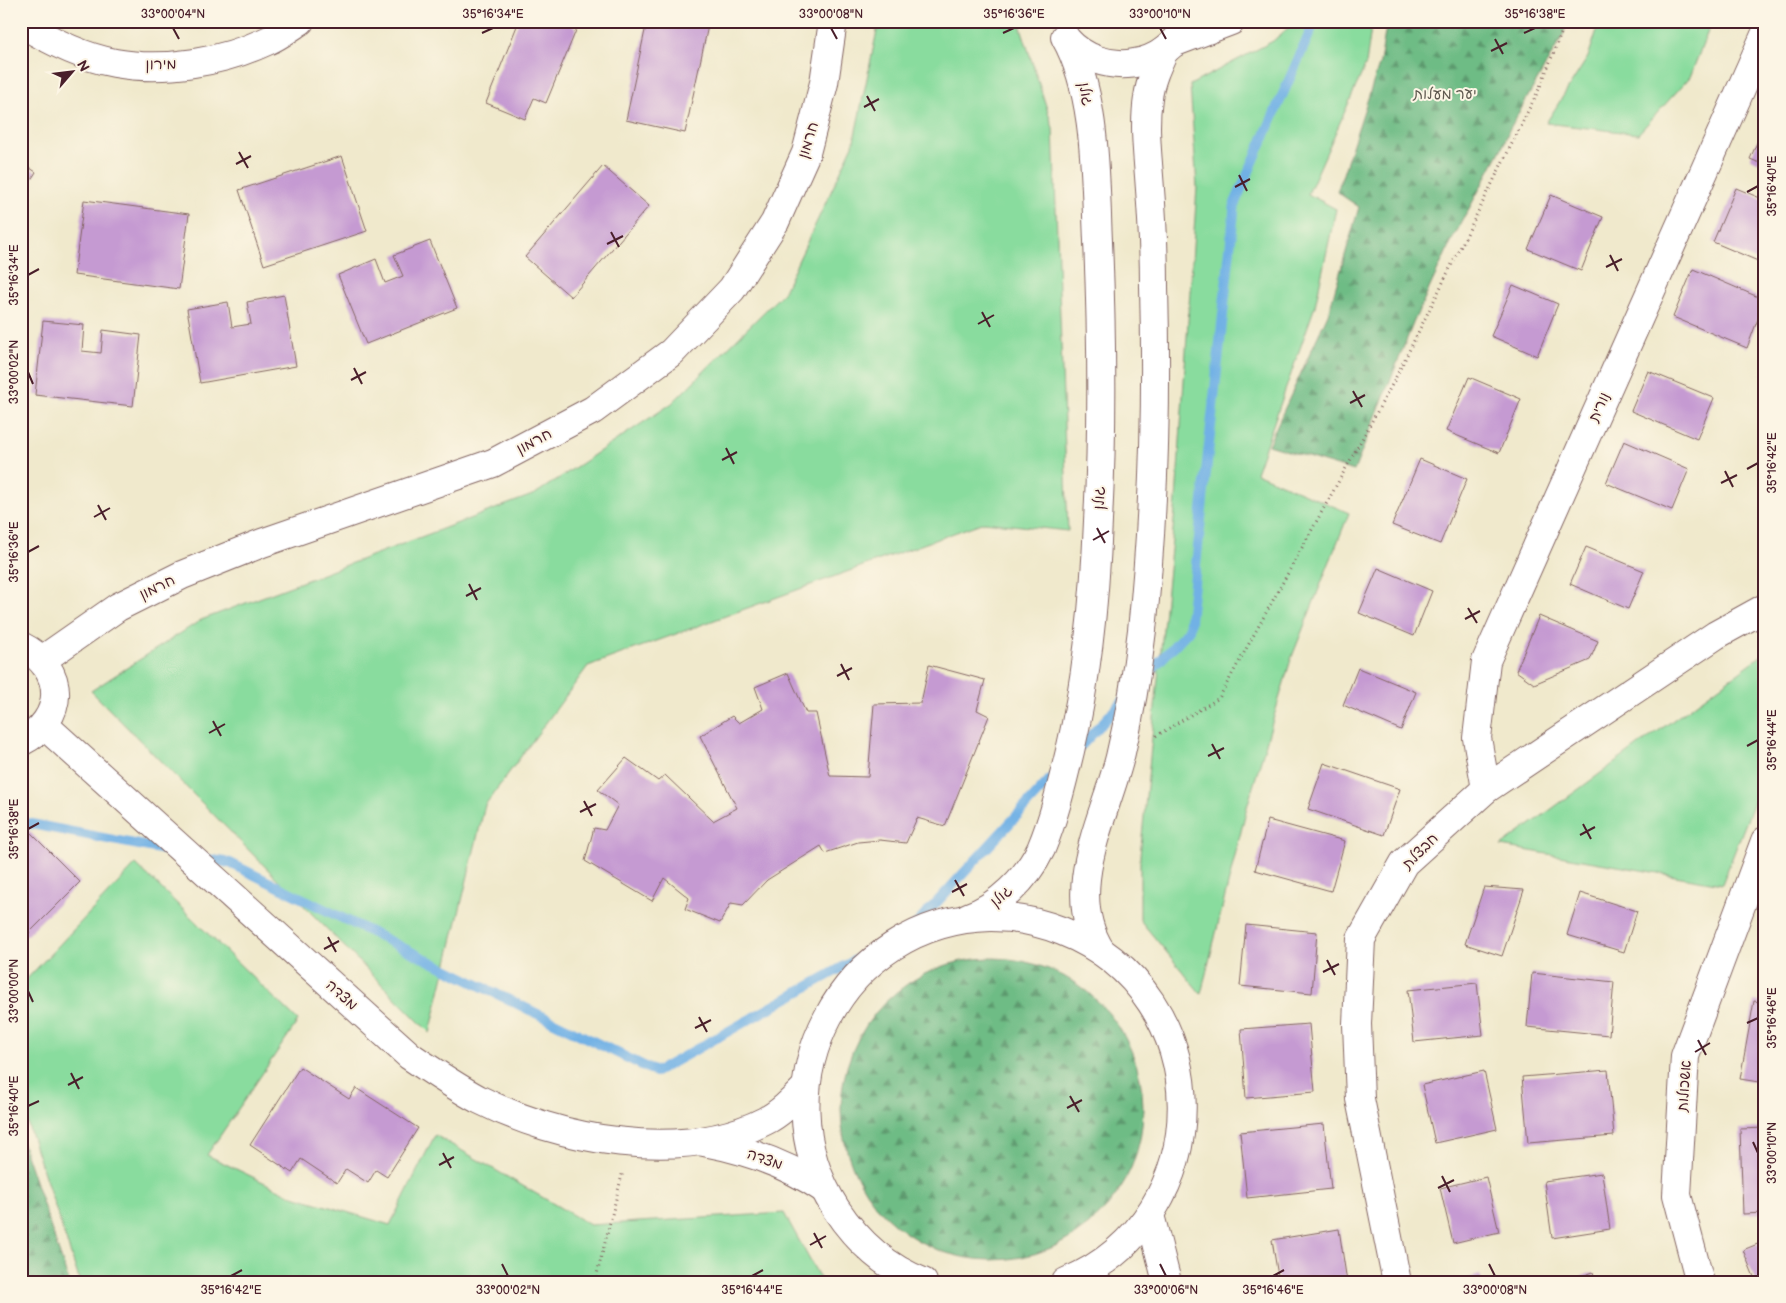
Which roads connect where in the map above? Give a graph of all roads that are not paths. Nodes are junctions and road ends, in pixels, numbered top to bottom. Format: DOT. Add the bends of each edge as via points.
graph roads {
  1 [pos="300,21"];
  2 [pos="833,21"];
  3 [pos="1231,21"];
  4 [pos="21,24"];
  5 [pos="1061,29"];
  6 [pos="1765,35"];
  7 [pos="1174,38"];
  8 [pos="1765,608"];
  9 [pos="32,653"];
  10 [pos="44,725"];
  11 [pos="21,742"];
  12 [pos="1486,788"];
  13 [pos="1765,842"];
  14 [pos="962,919"];
  15 [pos="1101,951"];
  16 [pos="806,1087"];
  17 [pos="700,1142"];
  18 [pos="824,1189"];
  19 [pos="1150,1215"];
  20 [pos="923,1282"];
  21 [pos="1066,1282"];
  22 [pos="1167,1282"];
  23 [pos="1397,1282"];
  24 [pos="1700,1282"];
  1 -- 4 [label="street, מירון" via="267,41 218,58 168,66 115,63 63,47"];
  2 -- 9 [label="street, חרמון" via="824,83 806,153 776,222 732,289 672,352 593,410 493,463 262,543 182,575"];
  3 -- 7 [label="street"];
  5 -- 7 [label="street" via="1081,52 1111,64 1144,62"];
  5 -- 14 [label="street, גולן" via="1081,71 1089,114 1100,278 1101,441 1091,632 1076,727 1061,789 1040,849 1022,877 1003,896 982,912"];
  6 -- 12 [label="street, נורית" via="1486,661 1477,738"];
  7 -- 15 [label="street" via="1151,82 1146,121 1155,314 1147,569 1138,664 1119,758 1088,859 1086,906 1092,937"];
  8 -- 12 [label="street, חבצלת" via="1716,634"];
  9 -- 10 [label="street" via="54,680 54,704"];
  10 -- 11 [label="street"];
  10 -- 17 [label="street, מצדה" via="410,1056 479,1099 552,1127 630,1142 670,1145"];
  12 -- 23 [label="street, חבצלת" via="1404,863 1361,940 1357,1024 1360,1098"];
  13 -- 24 [label="street, אשכולות" via="1685,1056 1677,1196"];
  14 -- 15 [label="street" via="1020,919 1067,933"];
  14 -- 16 [label="street" via="904,939 856,976 823,1024 813,1051"];
  15 -- 19 [label="street" via="1144,992 1161,1018 1173,1046 1180,1076 1183,1105 1175,1162"];
  16 -- 17 [label="street, מצדה" via="766,1121"];
  16 -- 18 [label="street" via="808,1138"];
  17 -- 18 [label="street, מצדה" via="731,1147 785,1166"];
  18 -- 20 [label="street" via="844,1221 864,1244 886,1262"];
  19 -- 21 [label="street" via="1132,1238 1109,1258"];
  19 -- 22 [label="street"];
}
